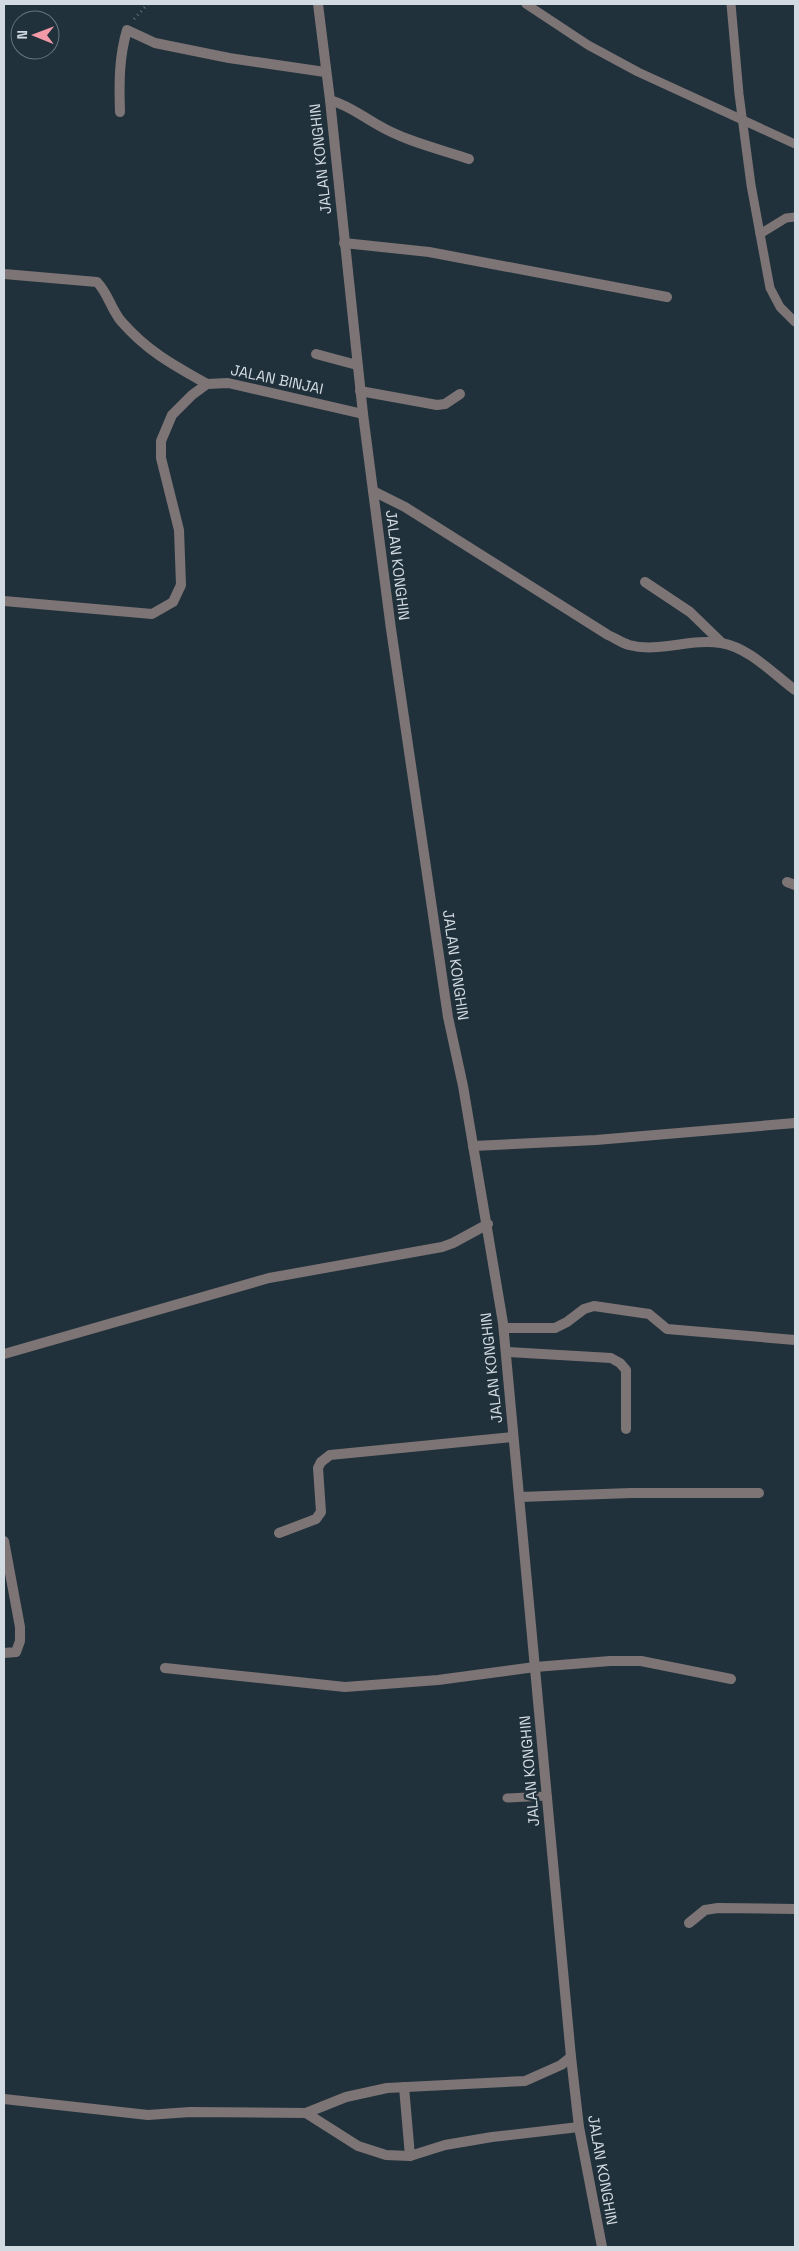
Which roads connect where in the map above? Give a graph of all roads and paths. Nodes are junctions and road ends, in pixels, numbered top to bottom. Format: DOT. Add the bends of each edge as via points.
graph roads {
  1 [pos="148,4"];
  2 [pos="318,4"];
  3 [pos="526,4"];
  4 [pos="732,4"];
  5 [pos="127,30"];
  6 [pos="325,72"];
  7 [pos="330,100"];
  8 [pos="120,112"];
  9 [pos="742,119"];
  10 [pos="795,144"];
  11 [pos="469,159"];
  12 [pos="795,217"];
  13 [pos="760,234"];
  14 [pos="344,244"];
  15 [pos="4,274"];
  16 [pos="667,297"];
  17 [pos="795,322"];
  18 [pos="316,354"];
  19 [pos="357,366"];
  20 [pos="207,384"];
  21 [pos="360,391"];
  22 [pos="460,394"];
  23 [pos="362,414"];
  24 [pos="373,491"];
  25 [pos="645,582"];
  26 [pos="4,601"];
  27 [pos="722,643"];
  28 [pos="795,690"];
  29 [pos="795,1123"];
  30 [pos="473,1146"];
  31 [pos="488,1224"];
  32 [pos="504,1328"];
  33 [pos="795,1340"];
  34 [pos="506,1352"];
  35 [pos="4,1354"];
  36 [pos="626,1429"];
  37 [pos="513,1437"];
  38 [pos="759,1493"];
  39 [pos="520,1497"];
  40 [pos="279,1533"];
  41 [pos="4,1541"];
  42 [pos="4,1653"];
  43 [pos="535,1667"];
  44 [pos="165,1668"];
  45 [pos="731,1679"];
  46 [pos="546,1796"];
  47 [pos="507,1798"];
  48 [pos="795,1909"];
  49 [pos="689,1923"];
  50 [pos="571,2057"];
  51 [pos="404,2087"];
  52 [pos="4,2099"];
  53 [pos="306,2113"];
  54 [pos="579,2127"];
  55 [pos="410,2156"];
  56 [pos="602,2247"];
  1 -- 5 [label="path"];
  2 -- 6 [label="street, JALAN KONGHIN"];
  3 -- 9 [label="lane" via="588,45 638,72"];
  4 -- 9 [label="lane"];
  5 -- 6 [label="street" via="156,43"];
  5 -- 8 [label="street" via="119,80"];
  6 -- 7 [label="street, JALAN KONGHIN"];
  7 -- 11 [label="street" via="359,112 378,125"];
  7 -- 14 [label="street, JALAN KONGHIN"];
  9 -- 10 [label="lane"];
  9 -- 13 [label="lane"];
  12 -- 13 [label="lane" via="786,218"];
  13 -- 17 [label="lane" via="770,288 780,307"];
  14 -- 16 [label="street" via="429,252"];
  14 -- 19 [label="street, JALAN KONGHIN"];
  15 -- 20 [label="street" via="97,282 104,288 120,320 143,344"];
  18 -- 19 [label="street"];
  19 -- 21 [label="street, JALAN KONGHIN"];
  20 -- 23 [label="street, JALAN BINJAI" via="228,383"];
  20 -- 26 [label="street" via="172,415 161,441 161,458 179,530 181,585 173,602 152,614"];
  21 -- 22 [label="street" via="437,405 445,404"];
  21 -- 23 [label="street, JALAN KONGHIN"];
  23 -- 24 [label="street, JALAN KONGHIN"];
  24 -- 27 [label="street, JALAN KONGHIN" via="405,507 627,645 647,648"];
  24 -- 30 [label="street, JALAN KONGHIN" via="448,1017"];
  25 -- 27 [label="street" via="690,612"];
  27 -- 28 [label="street, JALAN KONGHIN" via="743,650"];
  29 -- 30 [label="street" via="596,1140"];
  30 -- 31 [label="street, JALAN KONGHIN"];
  31 -- 32 [label="street, JALAN KONGHIN"];
  31 -- 35 [label="street" via="442,1247 269,1278"];
  32 -- 33 [label="street" via="555,1328 594,1306 649,1314 668,1329"];
  32 -- 34 [label="street, JALAN KONGHIN"];
  34 -- 36 [label="street" via="612,1358 620,1363 626,1370"];
  34 -- 37 [label="street, JALAN KONGHIN"];
  37 -- 39 [label="street, JALAN KONGHIN"];
  37 -- 40 [label="street" via="330,1455 318,1468 321,1512 316,1519"];
  38 -- 39 [label="street"];
  39 -- 43 [label="street, JALAN KONGHIN"];
  41 -- 42 [label="street" via="20,1627 16,1652"];
  43 -- 44 [label="street" via="438,1680 345,1687"];
  43 -- 45 [label="street" via="641,1661"];
  43 -- 46 [label="street, JALAN KONGHIN"];
  46 -- 47 [label="lane"];
  46 -- 50 [label="street, JALAN KONGHIN"];
  48 -- 49 [label="street" via="718,1908 705,1910"];
  50 -- 51 [label="street" via="525,2081"];
  50 -- 54 [label="street, JALAN KONGHIN"];
  51 -- 53 [label="street" via="346,2097"];
  51 -- 55 [label="street"];
  52 -- 53 [label="street" via="148,2115"];
  53 -- 55 [label="street" via="358,2146 386,2155"];
  54 -- 55 [label="street" via="445,2145"];
  54 -- 56 [label="street, JALAN KONGHIN"];
}
